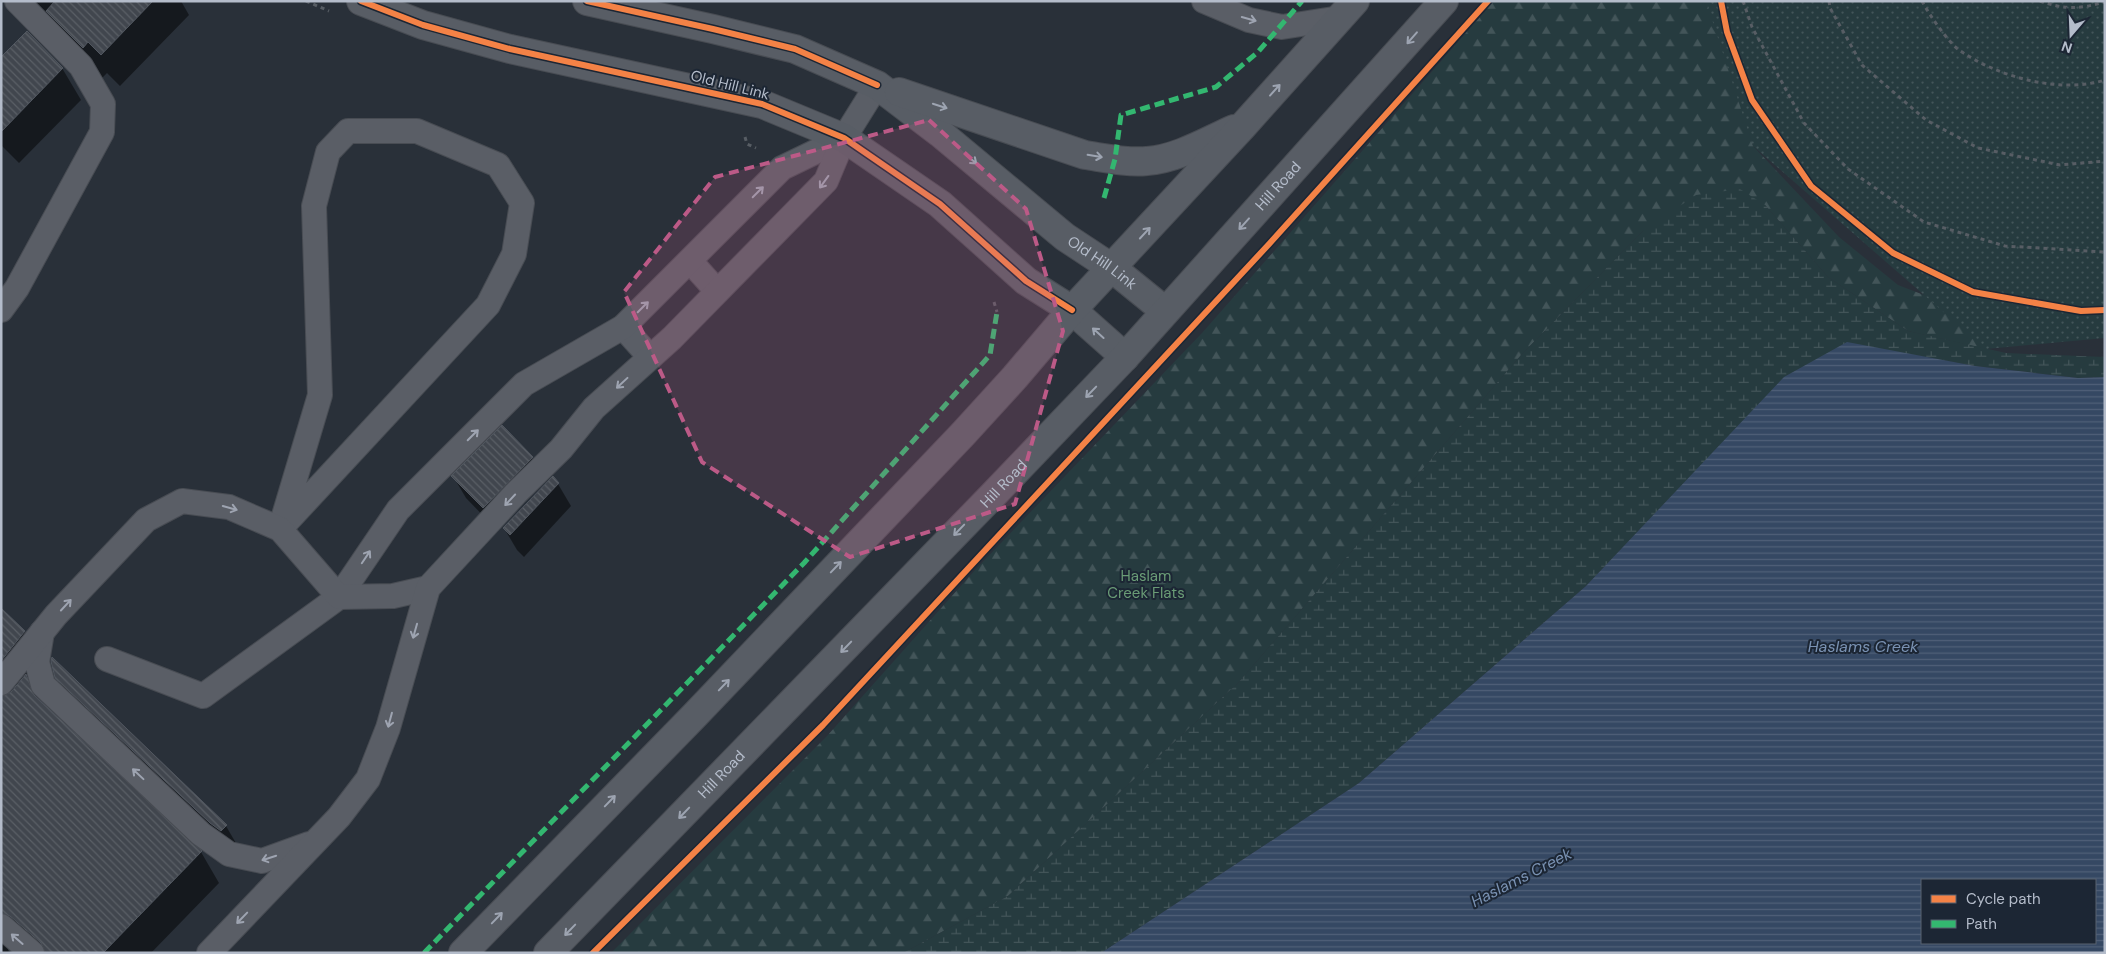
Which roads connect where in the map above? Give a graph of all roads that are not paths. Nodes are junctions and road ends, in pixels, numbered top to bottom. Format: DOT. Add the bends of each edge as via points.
graph roads {
  1 [pos="17,1"];
  2 [pos="361,1"];
  3 [pos="587,1"];
  4 [pos="1204,1"];
  5 [pos="1444,1"];
  6 [pos="1347,9"];
  7 [pos="877,85"];
  8 [pos="1243,126"];
  9 [pos="844,138"];
  10 [pos="690,261"];
  11 [pos="1112,268"];
  12 [pos="717,291"];
  13 [pos="1,310"];
  14 [pos="1072,310"];
  15 [pos="1165,311"];
  16 [pos="624,327"];
  17 [pos="650,356"];
  18 [pos="1124,357"];
  19 [pos="280,529"];
  20 [pos="428,588"];
  21 [pos="339,597"];
  22 [pos="42,632"];
  23 [pos="107,659"];
  24 [pos="1,683"];
  25 [pos="315,842"];
  26 [pos="1,926"];
  27 [pos="32,953"];
  28 [pos="209,953"];
  29 [pos="463,953"];
  30 [pos="548,953"];
  1 -- 13 [label="lane" via="81,66 102,104 102,132 17,288"];
  2 -- 9 [label="main road, Old Hill Link" via="423,25 510,49 762,104"];
  3 -- 7 [label="main road, Old Hill Link" via="795,49"];
  4 -- 6 [label="lane, one-way" via="1250,20 1282,27"];
  5 -- 15 [label="main road, Hill Road, one-way"];
  8 -- 6 [label="main road, one-way"];
  7 -- 8 [label="main road, one-way" via="1086,155 1115,159 1147,161 1171,155"];
  7 -- 9 [label="lane"];
  7 -- 11 [label="main road, Old Hill Link, one-way" via="1065,237"];
  11 -- 8 [label="main road, one-way"];
  10 -- 9 [label="lane, one-way" via="782,168"];
  9 -- 12 [label="lane, one-way" via="826,181"];
  9 -- 14 [label="main road, Old Hill Link" via="940,204 1026,281"];
  10 -- 12 [label="lane"];
  16 -- 10 [label="lane, one-way"];
  11 -- 14 [label="main road"];
  11 -- 15 [label="main road, Old Hill Link"];
  12 -- 17 [label="lane"];
  18 -- 14 [label="main road, Old Hill Link, one-way"];
  29 -- 14 [label="main road, one-way" via="963,434"];
  15 -- 18 [label="main road, Hill Road"];
  16 -- 17 [label="lane"];
  21 -- 16 [label="lane, one-way" via="398,510 524,384"];
  17 -- 20 [label="lane, one-way" via="594,408 561,449"];
  18 -- 30 [label="main road, Hill Road, one-way"];
  19 -- 19 [label="lane" via="320,395 314,206 328,152 348,131 417,131 498,165 522,204 514,254 488,305"];
  19 -- 21 [label="lane"];
  22 -- 19 [label="lane, one-way" via="146,520 182,501 229,507"];
  20 -- 21 [label="lane" via="393,596"];
  20 -- 25 [label="lane, one-way" via="388,728 368,779"];
  21 -- 23 [label="lane" via="203,696"];
  22 -- 24 [label="lane"];
  25 -- 22 [label="lane, one-way" via="262,861 230,854 202,834 43,685 37,662"];
  25 -- 28 [label="lane, one-way"];
  27 -- 26 [label="lane, one-way"];
}
